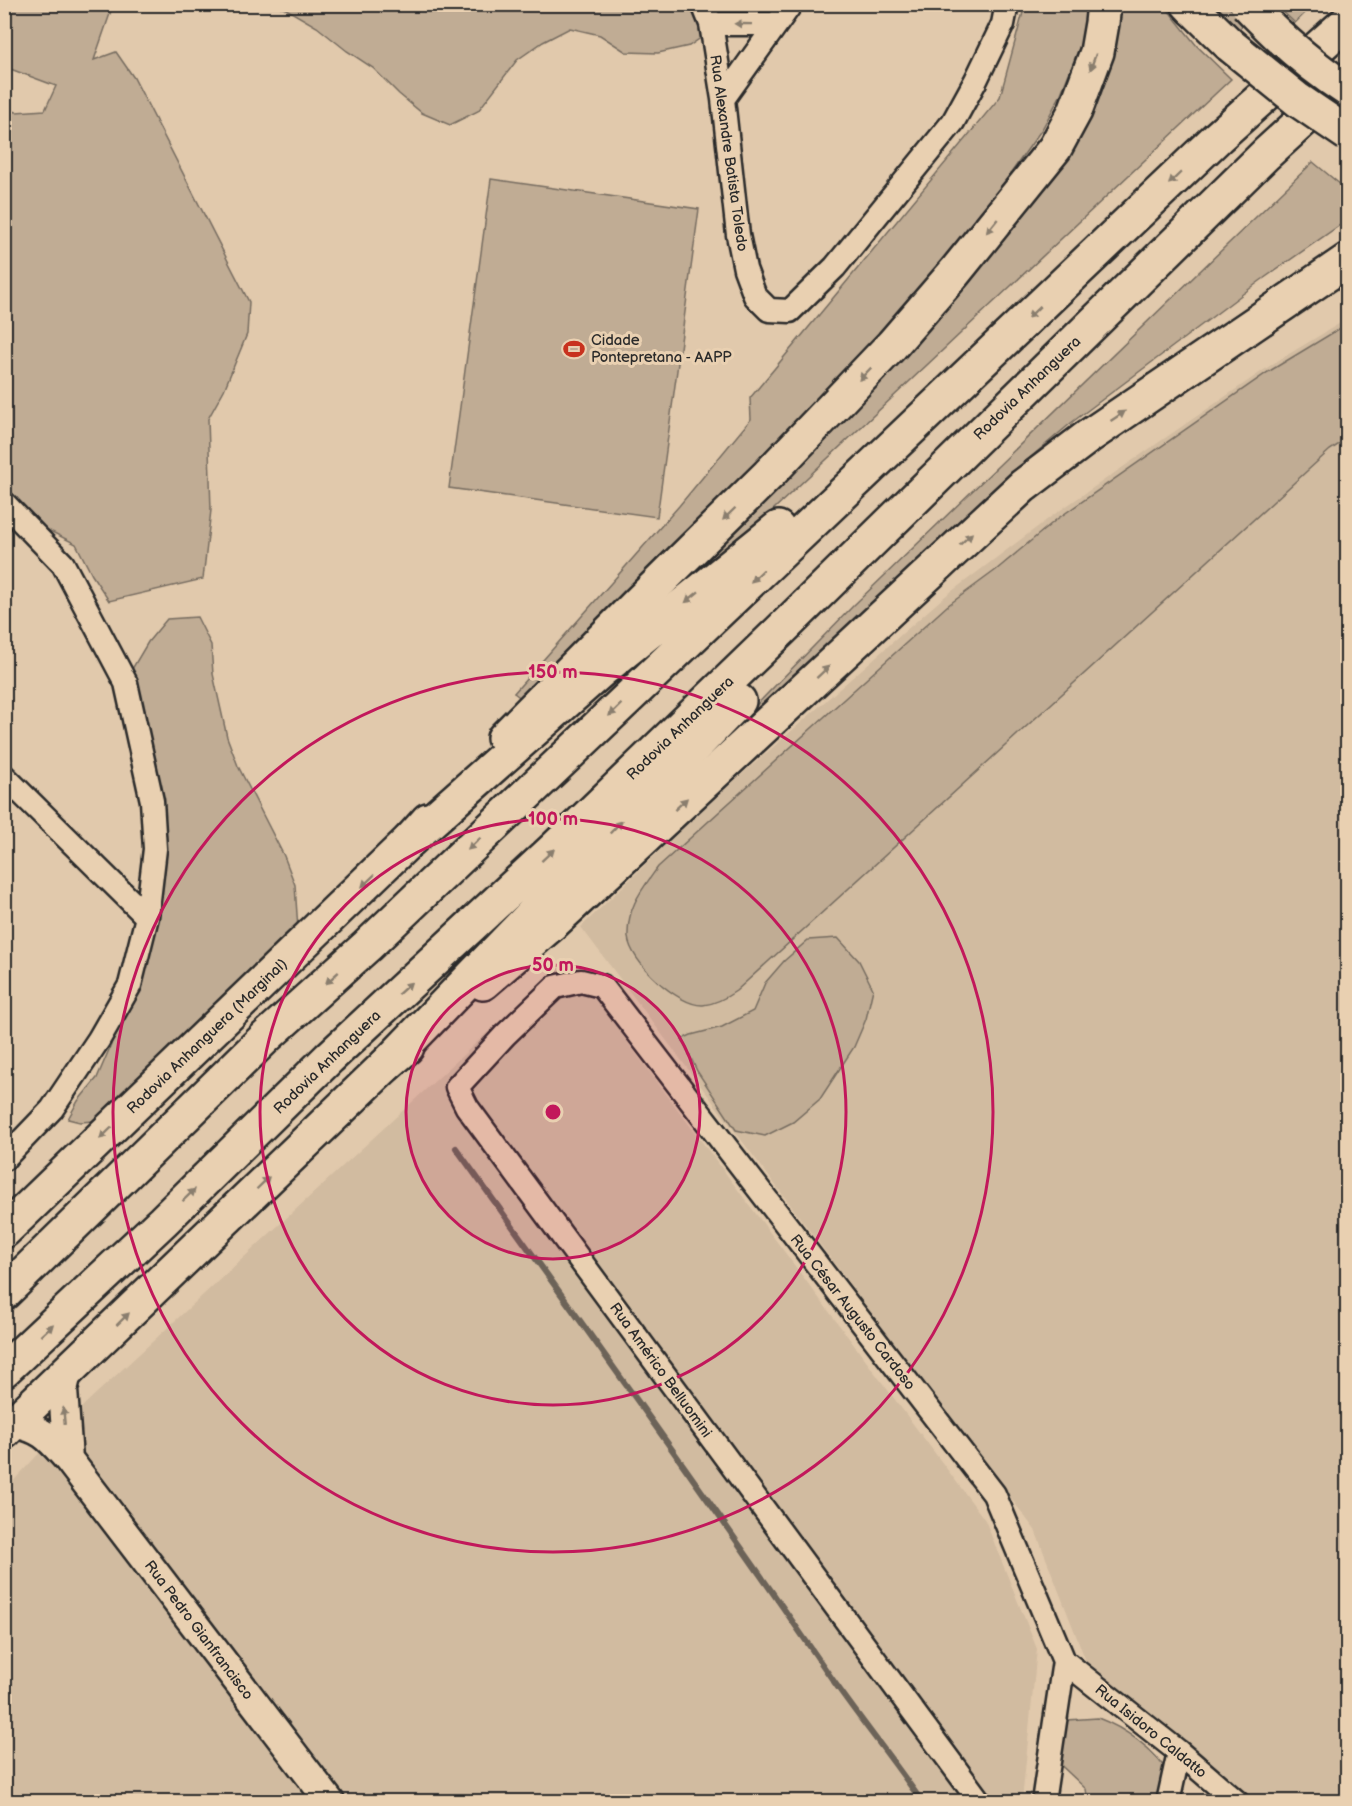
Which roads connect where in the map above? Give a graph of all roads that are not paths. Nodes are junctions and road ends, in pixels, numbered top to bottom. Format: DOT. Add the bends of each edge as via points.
graph roads {
  1 [pos="791,4"];
  2 [pos="1007,4"];
  3 [pos="1104,4"];
  4 [pos="1247,4"];
  5 [pos="1342,4"];
  6 [pos="1190,6"];
  7 [pos="707,14"];
  8 [pos="1347,21"];
  9 [pos="775,24"];
  10 [pos="1347,79"];
  11 [pos="1347,90"];
  12 [pos="723,99"];
  13 [pos="1347,106"];
  14 [pos="1347,134"];
  15 [pos="1218,137"];
  16 [pos="1347,260"];
  17 [pos="982,362"];
  18 [pos="4,503"];
  19 [pos="10,788"];
  20 [pos="410,840"];
  21 [pos="147,917"];
  22 [pos="602,986"];
  23 [pos="385,1066"];
  24 [pos="4,1159"];
  25 [pos="4,1231"];
  26 [pos="4,1293"];
  27 [pos="4,1370"];
  28 [pos="67,1372"];
  29 [pos="9,1427"];
  30 [pos="68,1459"];
  31 [pos="1064,1661"];
  32 [pos="1179,1752"];
  33 [pos="330,1802"];
  34 [pos="980,1802"];
  35 [pos="1042,1802"];
  36 [pos="1168,1802"];
  37 [pos="1237,1802"];
  1 -- 9 [label="street"];
  2 -- 12 [label="street, Rua Alexandre Batista Toledo" via="1003,24 953,122 835,267 790,311 769,310 755,296 745,269"];
  3 -- 20 [label="highway, one-way" via="1096,52 1076,111 1055,148 955,272 892,345 768,475 490,753"];
  4 -- 11 [label="highway, bridge" via="1272,31"];
  5 -- 15 [label="highway"];
  6 -- 14 [label="highway, bridge" via="1230,45"];
  9 -- 7 [label="street, one-way"];
  7 -- 12 [label="street, Rua Alexandre Batista Toledo"];
  8 -- 15 [label="highway"];
  9 -- 12 [label="street"];
  27 -- 10 [label="highway, Rodovia Anhanguera, one-way" via="555,848"];
  23 -- 13 [label="highway, one-way" via="856,581"];
  15 -- 17 [label="highway, one-way"];
  23 -- 16 [label="highway, one-way" via="553,923 1023,486 1089,436"];
  17 -- 20 [label="highway, one-way" via="896,426 814,500 602,670"];
  17 -- 26 [label="highway, one-way" via="376,938 266,1037"];
  18 -- 21 [label="street" via="63,564 126,683 152,801 155,849"];
  19 -- 21 [label="street"];
  20 -- 25 [label="highway, Rodovia Anhanguera (Marginal), one-way"];
  21 -- 24 [label="street" via="130,985 99,1039 52,1108"];
  22 -- 31 [label="street, Rua César Augusto Cardoso" via="994,1494"];
  22 -- 34 [label="street, Rua Américo Belluomini" via="581,981 555,987 458,1087 474,1117"];
  28 -- 23 [label="highway, one-way"];
  28 -- 29 [label="highway"];
  30 -- 28 [label="street, one-way" via="63,1407"];
  29 -- 30 [label="street, Rua Pedro Gianfrancisco" via="31,1426 45,1434"];
  30 -- 33 [label="street, Rua Pedro Gianfrancisco"];
  31 -- 32 [label="street, Rua Isidoro Caldatto"];
  31 -- 35 [label="street"];
  32 -- 36 [label="street"];
  32 -- 37 [label="street, Rua Isidoro Caldatto"];
}
